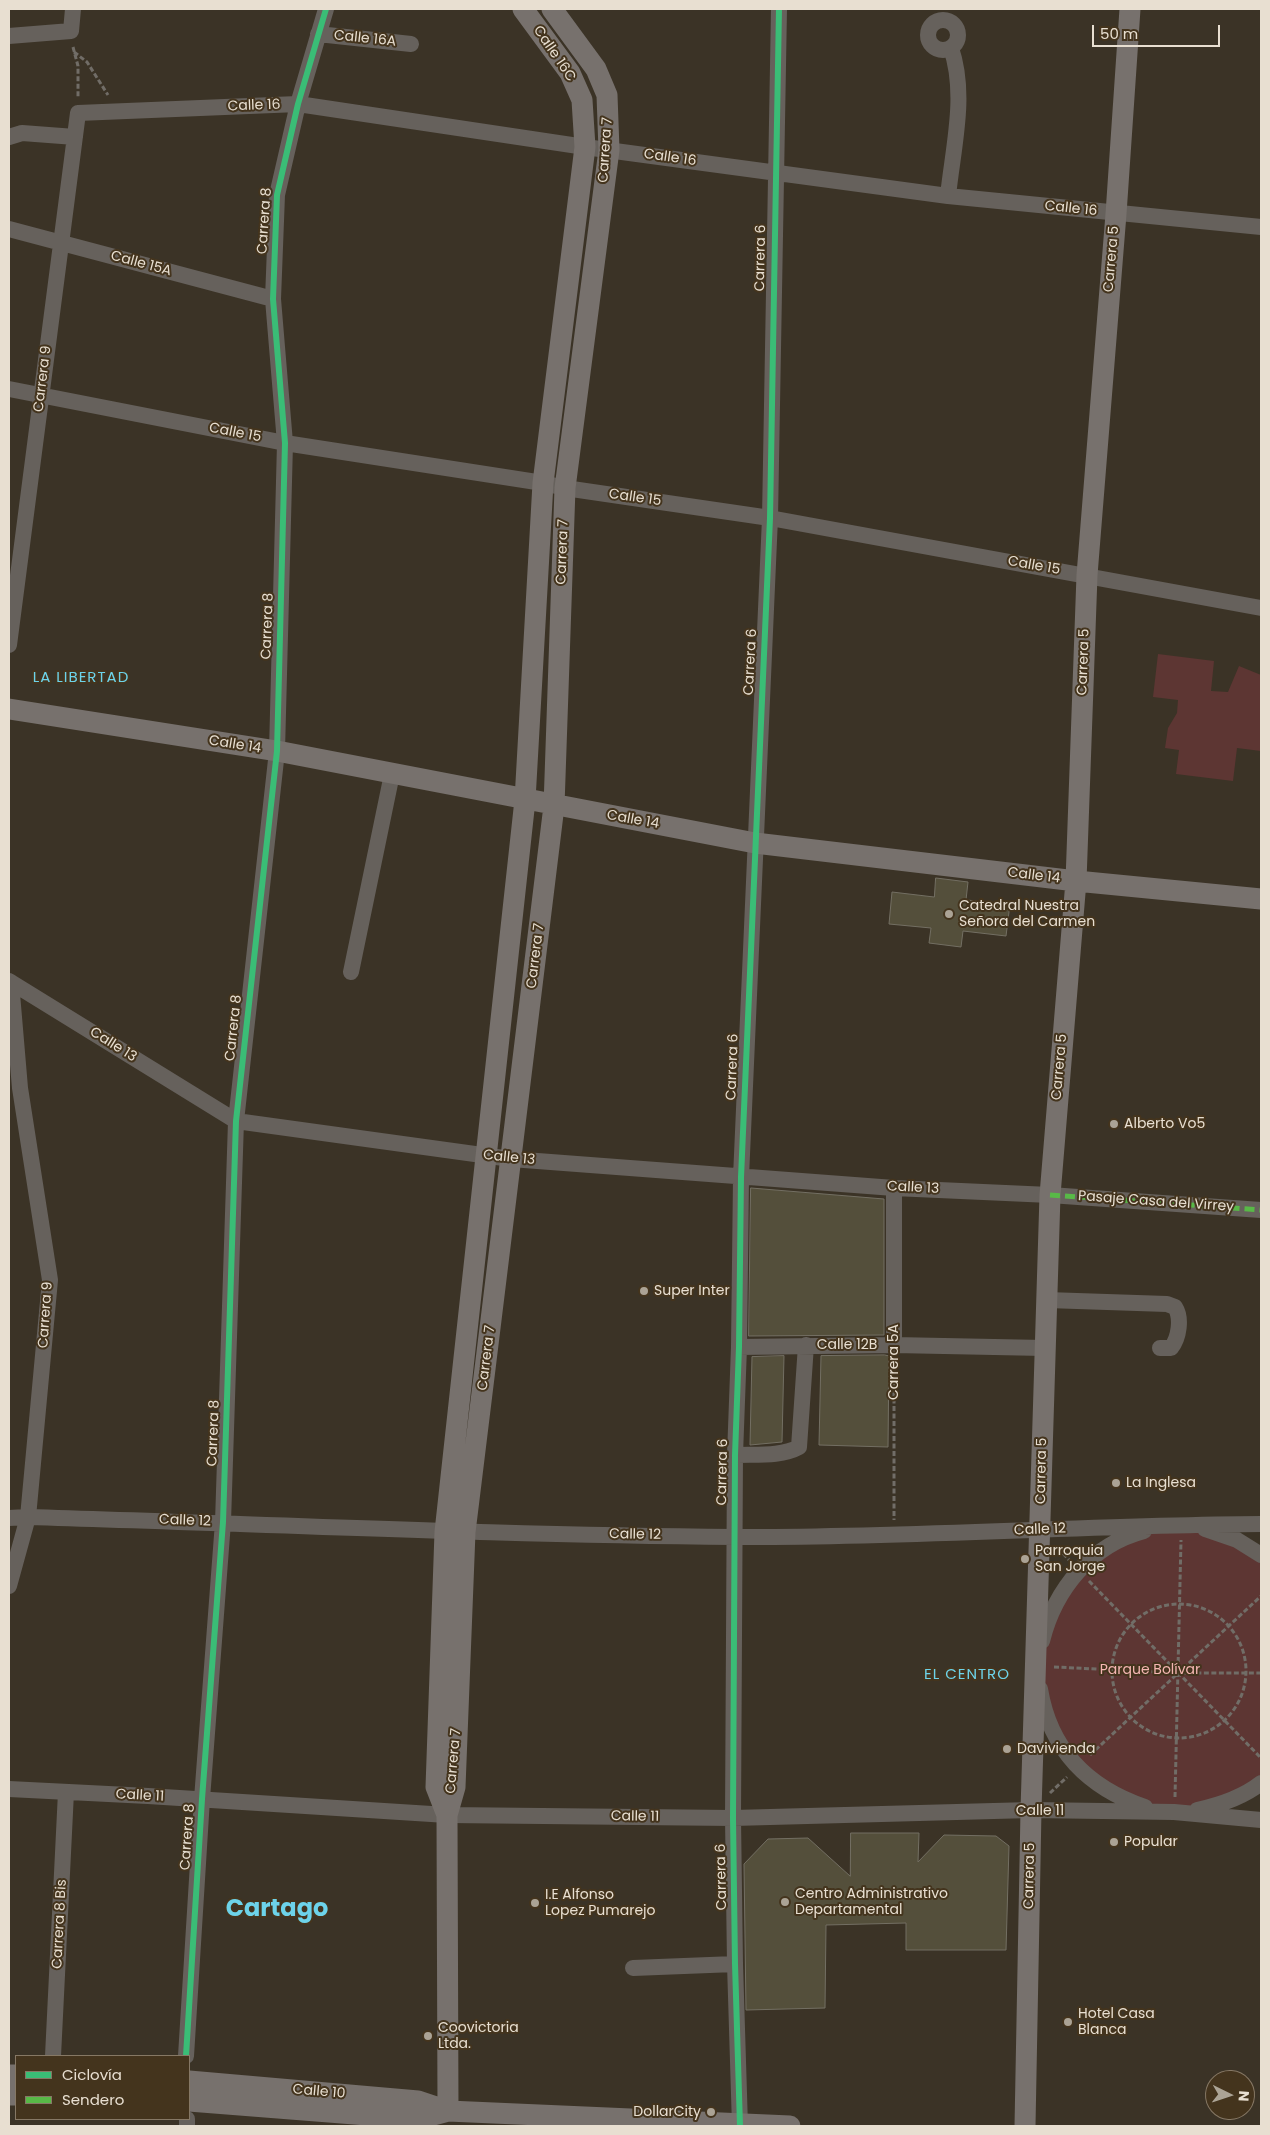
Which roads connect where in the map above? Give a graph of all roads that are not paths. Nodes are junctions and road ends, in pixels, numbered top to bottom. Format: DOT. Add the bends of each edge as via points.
graph roads {
  1 [pos="73,9"];
  2 [pos="326,9"];
  3 [pos="523,9"];
  4 [pos="552,9"];
  5 [pos="779,9"];
  6 [pos="1130,9"];
  7 [pos="318,34"];
  8 [pos="9,36"];
  9 [pos="411,44"];
  10 [pos="952,48"];
  11 [pos="607,95"];
  12 [pos="582,100"];
  13 [pos="298,104"];
  14 [pos="78,113"];
  15 [pos="9,137"];
  16 [pos="75,137"];
  17 [pos="585,146"];
  18 [pos="609,150"];
  19 [pos="774,172"];
  20 [pos="948,196"];
  21 [pos="1116,214"];
  22 [pos="1261,227"];
  23 [pos="9,229"];
  24 [pos="61,242"];
  25 [pos="273,299"];
  26 [pos="9,389"];
  27 [pos="41,396"];
  28 [pos="285,443"];
  29 [pos="543,483"];
  30 [pos="565,488"];
  31 [pos="770,518"];
  32 [pos="1087,575"];
  33 [pos="1261,608"];
  34 [pos="9,645"];
  35 [pos="9,709"];
  36 [pos="276,751"];
  37 [pos="392,774"];
  38 [pos="525,800"];
  39 [pos="554,806"];
  40 [pos="755,843"];
  41 [pos="1076,881"];
  42 [pos="1261,899"];
  43 [pos="351,972"];
  44 [pos="10,982"];
  45 [pos="14,1091"];
  46 [pos="236,1120"];
  47 [pos="486,1156"];
  48 [pos="511,1159"];
  49 [pos="741,1177"];
  50 [pos="894,1188"];
  51 [pos="1050,1194"];
  52 [pos="1261,1210"];
  53 [pos="1047,1300"];
  54 [pos="806,1345"];
  55 [pos="894,1345"];
  56 [pos="739,1347"];
  57 [pos="1044,1348"];
  58 [pos="1160,1348"];
  59 [pos="735,1455"];
  60 [pos="28,1516"];
  61 [pos="9,1518"];
  62 [pos="223,1522"];
  63 [pos="1261,1524"];
  64 [pos="1181,1525"];
  65 [pos="1041,1530"];
  66 [pos="455,1532"];
  67 [pos="734,1537"];
  68 [pos="1261,1555"];
  69 [pos="9,1586"];
  70 [pos="1036,1666"];
  71 [pos="1261,1783"];
  72 [pos="9,1790"];
  73 [pos="66,1792"];
  74 [pos="202,1799"];
  75 [pos="1031,1810"];
  76 [pos="1174,1812"];
  77 [pos="447,1815"];
  78 [pos="734,1818"];
  79 [pos="1261,1820"];
  80 [pos="735,1964"];
  81 [pos="633,1968"];
  82 [pos="53,2055"];
  83 [pos="186,2055"];
  84 [pos="190,2081"];
  85 [pos="190,2101"];
  86 [pos="449,2119"];
  87 [pos="740,2125"];
  88 [pos="790,2126"];
  89 [pos="1025,2126"];
  1 -- 8 [label="street" via="71,31"];
  2 -- 7 [label="street, Carrera 8"];
  3 -- 12 [label="main road, Calle 16C" via="570,72"];
  4 -- 11 [label="main road, Calle 16C" via="596,69"];
  5 -- 19 [label="street, Carrera 6"];
  6 -- 21 [label="main road, Carrera 5"];
  7 -- 9 [label="street, Calle 16A"];
  7 -- 13 [label="street, Carrera 8"];
  10 -- 20 [label="street" via="958,67 960,92"];
  11 -- 18 [label="main road, Carrera 7"];
  12 -- 17 [label="main road, Carrera 7"];
  13 -- 14 [label="street, Calle 16"];
  13 -- 17 [label="street, Calle 16"];
  13 -- 25 [label="street, Carrera 8" via="277,195"];
  14 -- 16 [label="street, Carrera 9"];
  15 -- 16 [label="street" via="22,133"];
  16 -- 24 [label="street, Carrera 9"];
  17 -- 18 [label="street, Calle 16"];
  17 -- 29 [label="main road, Carrera 7"];
  18 -- 19 [label="street, Calle 16"];
  18 -- 30 [label="main road, Carrera 7"];
  19 -- 20 [label="street, Calle 16"];
  19 -- 31 [label="street, Carrera 6"];
  20 -- 21 [label="street, Calle 16"];
  21 -- 22 [label="street, Calle 16"];
  21 -- 32 [label="main road, Carrera 5"];
  23 -- 24 [label="street, Calle 15A"];
  24 -- 25 [label="street, Calle 15A"];
  24 -- 27 [label="street, Carrera 9"];
  25 -- 28 [label="street, Carrera 8"];
  26 -- 27 [label="street, Calle 15"];
  27 -- 28 [label="street, Calle 15"];
  27 -- 34 [label="street, Carrera 9"];
  28 -- 29 [label="street, Calle 15"];
  28 -- 36 [label="street, Carrera 8"];
  29 -- 30 [label="street, Calle 15"];
  29 -- 38 [label="main road, Carrera 7"];
  30 -- 31 [label="street, Calle 15"];
  30 -- 39 [label="main road, Carrera 7"];
  31 -- 32 [label="street, Calle 15"];
  31 -- 40 [label="street, Carrera 6"];
  32 -- 33 [label="street, Calle 15"];
  32 -- 41 [label="main road, Carrera 5"];
  35 -- 36 [label="main road, Calle 14"];
  36 -- 37 [label="main road, Calle 14"];
  36 -- 46 [label="street, Carrera 8"];
  37 -- 38 [label="main road, Calle 14"];
  37 -- 43 [label="street"];
  38 -- 39 [label="main road, Calle 14"];
  38 -- 47 [label="main road, Carrera 7"];
  39 -- 40 [label="main road, Calle 14"];
  39 -- 48 [label="main road, Carrera 7"];
  40 -- 41 [label="main road, Calle 14"];
  40 -- 49 [label="street, Carrera 6"];
  41 -- 42 [label="main road, Calle 14"];
  41 -- 51 [label="main road, Carrera 5"];
  44 -- 45 [label="street, Carrera 9"];
  44 -- 46 [label="street, Calle 13"];
  45 -- 60 [label="street, Carrera 9" via="50,1280"];
  46 -- 47 [label="street, Calle 13"];
  46 -- 62 [label="street, Carrera 8"];
  47 -- 48 [label="street, Calle 13"];
  47 -- 66 [label="main road, Carrera 7"];
  48 -- 49 [label="street, Calle 13"];
  48 -- 66 [label="main road, Carrera 7"];
  49 -- 50 [label="street, Calle 13"];
  49 -- 56 [label="street, Carrera 6"];
  50 -- 51 [label="street, Calle 13"];
  50 -- 55 [label="street, Carrera 5A"];
  51 -- 52 [label="street, Pasaje Casa del Virrey"];
  51 -- 53 [label="main road, Carrera 5"];
  53 -- 57 [label="main road, Carrera 5"];
  53 -- 58 [label="street" via="1167,1304 1175,1307 1179,1314 1176,1342 1171,1348"];
  54 -- 55 [label="street, Calle 12B"];
  54 -- 56 [label="street, Calle 12B"];
  54 -- 59 [label="street" via="799,1447 779,1453"];
  55 -- 57 [label="street, Calle 12B"];
  56 -- 59 [label="street, Carrera 6"];
  57 -- 65 [label="main road, Carrera 5"];
  59 -- 67 [label="street, Carrera 6"];
  60 -- 61 [label="street, Calle 12"];
  60 -- 62 [label="street, Calle 12"];
  60 -- 69 [label="street, Carrera 9"];
  62 -- 66 [label="street, Calle 12"];
  62 -- 74 [label="street, Carrera 8"];
  63 -- 64 [label="street, Calle 12"];
  64 -- 65 [label="street, Calle 12"];
  64 -- 68 [label="street" via="1237,1540"];
  64 -- 70 [label="street" via="1136,1533 1115,1542 1079,1570 1054,1605"];
  65 -- 67 [label="street, Calle 12" via="894,1536"];
  65 -- 70 [label="main road, Carrera 5"];
  66 -- 67 [label="street, Calle 12"];
  66 -- 77 [label="main road, Carrera 7" via="436,1787"];
  67 -- 78 [label="street, Carrera 6"];
  70 -- 75 [label="main road, Carrera 5"];
  70 -- 76 [label="street" via="1048,1721 1060,1745 1077,1767 1121,1799 1147,1808"];
  71 -- 76 [label="street" via="1218,1805"];
  72 -- 73 [label="street, Calle 11"];
  73 -- 74 [label="street, Calle 11"];
  73 -- 82 [label="street, Carrera 8 Bis"];
  74 -- 77 [label="street, Calle 11"];
  74 -- 83 [label="street, Carrera 8"];
  75 -- 76 [label="street, Calle 11"];
  75 -- 78 [label="street, Calle 11"];
  75 -- 89 [label="main road, Carrera 5"];
  76 -- 79 [label="street, Calle 11"];
  77 -- 78 [label="street, Calle 11"];
  77 -- 86 [label="main road, Carrera 7"];
  78 -- 80 [label="street, Carrera 6"];
  80 -- 81 [label="street"];
  80 -- 87 [label="street, Carrera 6"];
  84 -- 86 [label="main road, Calle 10" via="418,2101"];
  85 -- 86 [label="main road, Calle 10"];
  86 -- 87 [label="main road, Calle 10"];
  87 -- 88 [label="main road, Calle 10"];
}
